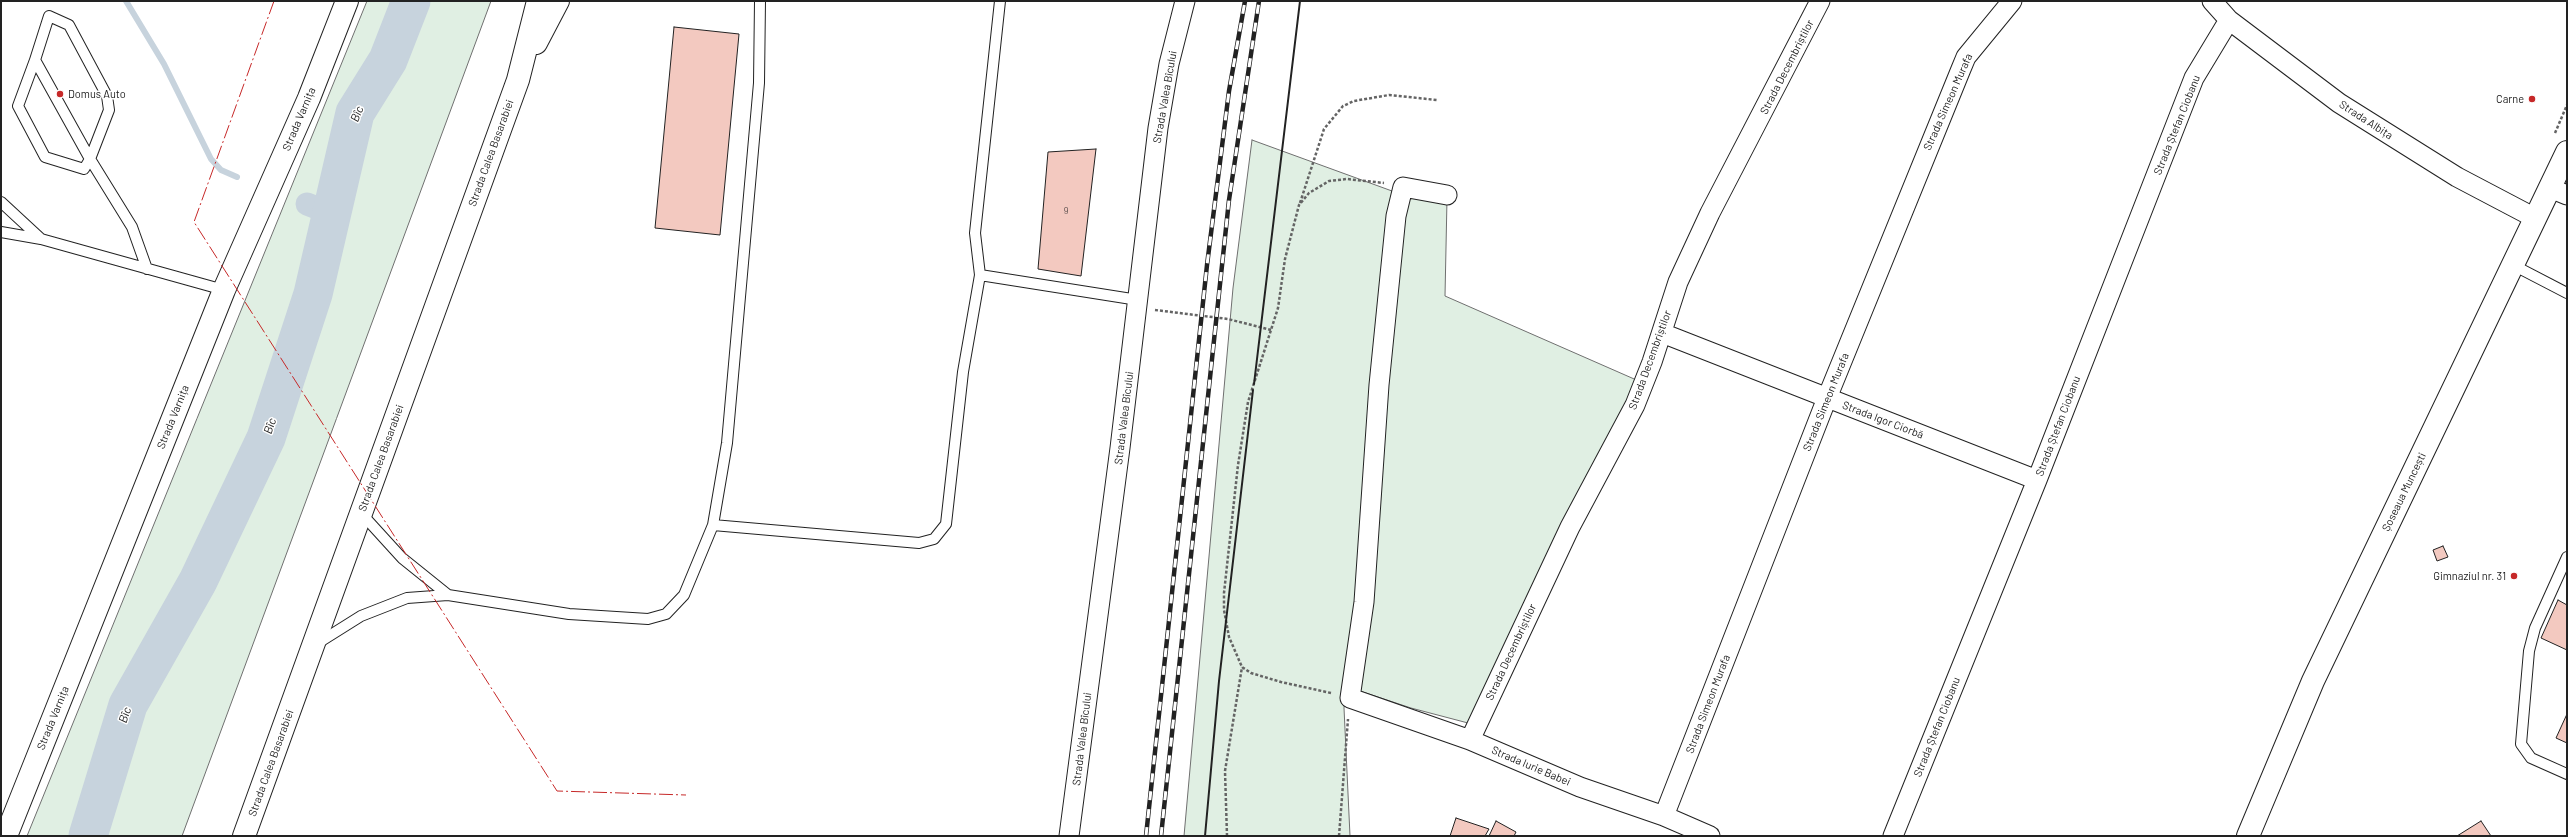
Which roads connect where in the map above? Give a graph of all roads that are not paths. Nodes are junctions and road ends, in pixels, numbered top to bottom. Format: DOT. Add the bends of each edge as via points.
graph roads {
  1 [pos="347,1"];
  2 [pos="538,1"];
  3 [pos="558,1"];
  4 [pos="760,1"];
  5 [pos="1000,1"];
  6 [pos="1185,1"];
  7 [pos="1820,1"];
  8 [pos="2012,1"];
  9 [pos="2212,1"];
  10 [pos="2229,20"];
  11 [pos="35,60"];
  12 [pos="518,80"];
  13 [pos="2560,145"];
  14 [pos="90,159"];
  15 [pos="2559,191"];
  16 [pos="1447,194"];
  17 [pos="1,202"];
  18 [pos="2535,218"];
  19 [pos="1,232"];
  20 [pos="41,239"];
  21 [pos="2513,265"];
  22 [pos="147,269"];
  23 [pos="980,275"];
  24 [pos="224,290"];
  25 [pos="2567,293"];
  26 [pos="1137,303"];
  27 [pos="1662,333"];
  28 [pos="1827,398"];
  29 [pos="2037,480"];
  30 [pos="361,513"];
  31 [pos="713,525"];
  32 [pos="2567,557"];
  33 [pos="448,595"];
  34 [pos="313,646"];
  35 [pos="1470,740"];
  36 [pos="2567,774"];
  37 [pos="1664,816"];
  38 [pos="6,836"];
  39 [pos="244,836"];
  40 [pos="1069,836"];
  41 [pos="1710,836"];
  42 [pos="1894,836"];
  43 [pos="2248,836"];
  1 -- 24 [label="main road, Strada Varnița" via="309,98"];
  2 -- 12 [label="main road, Strada Calea Basarabiei"];
  3 -- 12 [label="main road, Strada Calea Basarabiei"];
  4 -- 31 [label="lane" via="759,83 727,443"];
  5 -- 23 [label="lane" via="975,233"];
  6 -- 26 [label="street, Strada Valea Bîcului" via="1169,64 1158,128"];
  7 -- 27 [label="street, Strada Decembriștilor" via="1707,220 1678,282"];
  8 -- 28 [label="street, Strada Simeon Murafa" via="1966,57"];
  9 -- 10 [label="street, Strada Albița"];
  10 -- 18 [label="street, Strada Albița" via="2338,102 2457,177"];
  10 -- 29 [label="street, Strada Ștefan Ciobanu" via="2194,78"];
  11 -- 14 [label="lane"];
  11 -- 14 [label="lane" via="18,106 45,157 84,169"];
  11 -- 14 [label="lane" via="49,16 69,25 107,96 109,110"];
  12 -- 30 [label="main road, Strada Calea Basarabiei"];
  13 -- 15 [label="main road, Șoseaua Muncești"];
  14 -- 22 [label="lane" via="132,227"];
  15 -- 18 [label="main road, Șoseaua Muncești"];
  16 -- 35 [label="street, Strada Iurie Babei" via="1403,187 1396,216 1379,385 1370,537 1350,698"];
  17 -- 20 [label="lane"];
  18 -- 21 [label="main road, Șoseaua Muncești"];
  19 -- 20 [label="lane"];
  20 -- 22 [label="lane"];
  21 -- 25 [label="lane"];
  21 -- 43 [label="main road, Șoseaua Muncești" via="2313,681"];
  22 -- 24 [label="lane"];
  23 -- 26 [label="lane"];
  23 -- 31 [label="lane" via="963,372 946,524 934,539 919,543"];
  24 -- 38 [label="main road, Strada Varnița"];
  26 -- 40 [label="street, Strada Valea Bîcului"];
  27 -- 28 [label="street, Strada Igor Ciorbă"];
  27 -- 35 [label="street, Strada Decembriștilor" via="1635,405 1570,527"];
  28 -- 29 [label="street, Strada Igor Ciorbă"];
  28 -- 37 [label="street, Strada Simeon Murafa"];
  29 -- 42 [label="street, Strada Ștefan Ciobanu"];
  30 -- 33 [label="lane" via="402,558"];
  30 -- 34 [label="main road, Strada Calea Basarabiei"];
  31 -- 33 [label="lane" via="684,595 666,614 648,619 569,614"];
  32 -- 36 [label="lane" via="2535,628 2529,651 2521,744 2531,758"];
  33 -- 34 [label="lane" via="407,598 361,616"];
  34 -- 39 [label="main road, Strada Calea Basarabiei"];
  35 -- 37 [label="street, Strada Iurie Babei" via="1574,784"];
  37 -- 41 [label="street, Strada Iurie Babei"];
}
